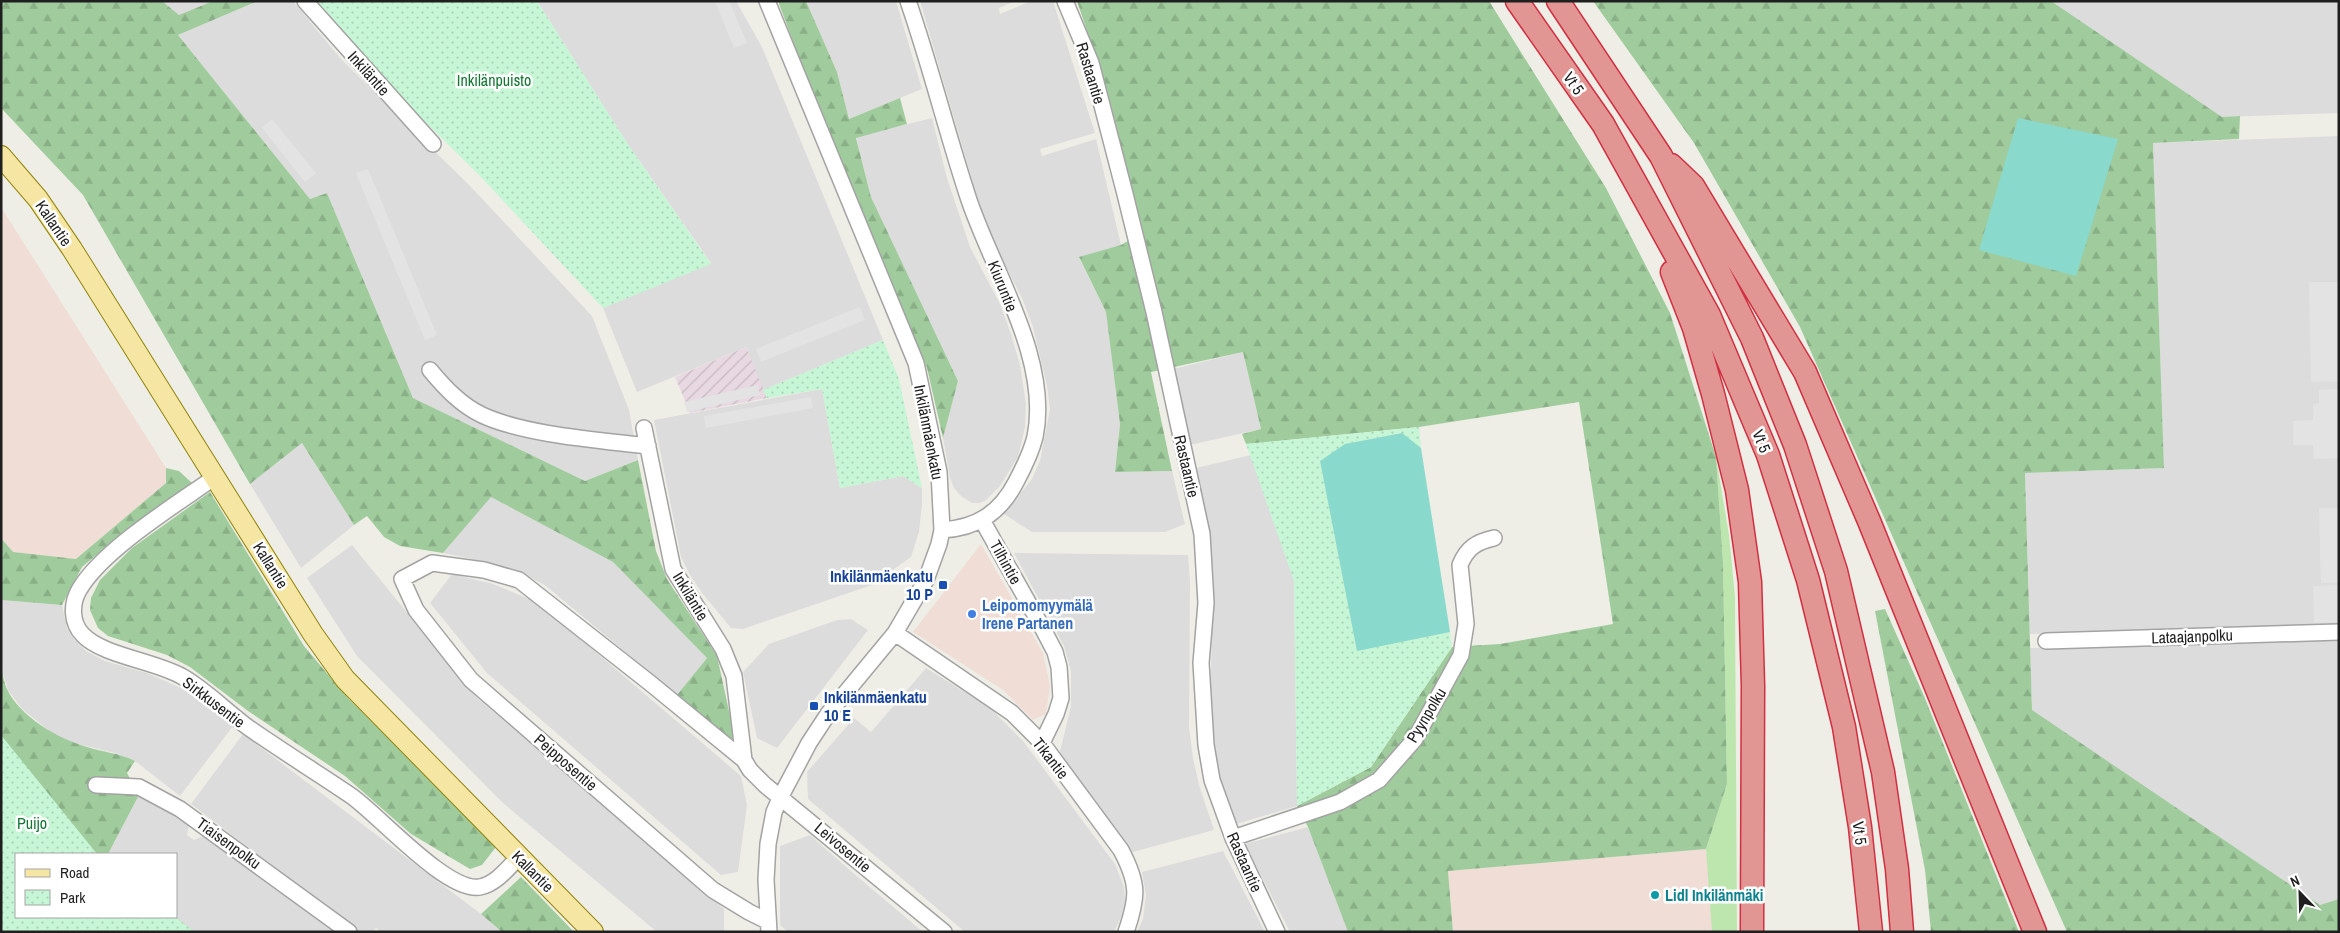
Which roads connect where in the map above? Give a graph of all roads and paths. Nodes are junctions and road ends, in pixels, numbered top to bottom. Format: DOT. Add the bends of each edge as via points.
graph roads {
  1 [pos="305,1"];
  2 [pos="767,1"];
  3 [pos="908,1"];
  4 [pos="1065,1"];
  5 [pos="1517,1"];
  6 [pos="1558,1"];
  7 [pos="434,144"];
  8 [pos="1,156"];
  9 [pos="1661,156"];
  10 [pos="1634,178"];
  11 [pos="430,370"];
  12 [pos="644,428"];
  13 [pos="648,446"];
  14 [pos="215,477"];
  15 [pos="982,520"];
  16 [pos="942,530"];
  17 [pos="1494,538"];
  18 [pos="410,573"];
  19 [pos="2339,632"];
  20 [pos="895,633"];
  21 [pos="2046,641"];
  22 [pos="1042,743"];
  23 [pos="744,760"];
  24 [pos="96,785"];
  25 [pos="781,796"];
  26 [pos="1234,838"];
  27 [pos="519,856"];
  28 [pos="768,926"];
  29 [pos="1751,928"];
  30 [pos="349,932"];
  31 [pos="593,932"];
  32 [pos="944,932"];
  33 [pos="1126,932"];
  34 [pos="1277,932"];
  35 [pos="1872,932"];
  36 [pos="1902,932"];
  37 [pos="2035,932"];
  1 -- 7 [label="street, Inkiläntie"];
  2 -- 16 [label="street, Inkilänmäenkatu" via="916,363 939,472"];
  3 -- 15 [label="street, Kiuruntie" via="929,61 958,169 978,228 1016,317 1038,394 1035,437 1028,460 1008,499"];
  4 -- 26 [label="street, Rastaantie" via="1091,64 1125,194 1202,534 1206,603 1201,662 1206,745 1212,780"];
  5 -- 10 [label="highway, Vt 5" via="1602,124"];
  6 -- 9 [label="highway, Vt 5"];
  8 -- 14 [label="main road, Kallantie" via="38,199 72,249"];
  9 -- 36 [label="highway, Vt 5" via="1752,338 1796,445 1836,571 1883,772"];
  9 -- 37 [label="highway" via="1693,186 1805,372 1869,521"];
  10 -- 29 [label="highway" via="1694,328 1737,490 1750,582 1753,667"];
  10 -- 35 [label="highway, Vt 5" via="1709,315 1768,455 1794,535 1844,727"];
  11 -- 13 [label="street" via="462,402 482,415 534,430"];
  12 -- 13 [label="street, Inkiläntie"];
  13 -- 23 [label="street, Inkiläntie" via="673,569 723,649 734,676"];
  14 -- 27 [label="main road, Kallantie" via="313,634 345,679"];
  14 -- 27 [label="street, Sirkkusentie" via="94,570 74,602 73,615 82,635 93,644 184,677 248,727 354,798 414,851 454,879 480,887 502,873"];
  15 -- 16 [label="street, Kiuruntie" via="962,529"];
  15 -- 22 [label="street, Tilhintie" via="1055,652 1061,698"];
  16 -- 20 [label="street, Inkilänmäenkatu" via="926,580"];
  17 -- 26 [label="street, Pyynpolku" via="1469,548 1463,557 1460,565 1466,624 1461,655 1415,738 1386,772 1379,780 1340,802"];
  18 -- 23 [label="street, Leivosentie" via="432,563 484,570 519,580"];
  18 -- 28 [label="street, Peipposentie" via="402,579 416,610 472,680 714,890"];
  19 -- 21 [label="street, Lataajanpolku"];
  20 -- 22 [label="street, Tikantie" via="1012,713"];
  20 -- 25 [label="street, Inkilänmäenkatu" via="828,714"];
  22 -- 33 [label="street, Tikantie" via="1121,850 1130,868 1135,906"];
  23 -- 25 [label="street, Leivosentie" via="756,777"];
  24 -- 30 [label="street, Tiaisenpolku" via="139,787 180,809"];
  25 -- 28 [label="street, Inkilänmäenkatu" via="774,812 768,844"];
  25 -- 32 [label="street, Leivosentie"];
  26 -- 34 [label="street, Rastaantie"];
  27 -- 31 [label="main road, Kallantie"];
}
